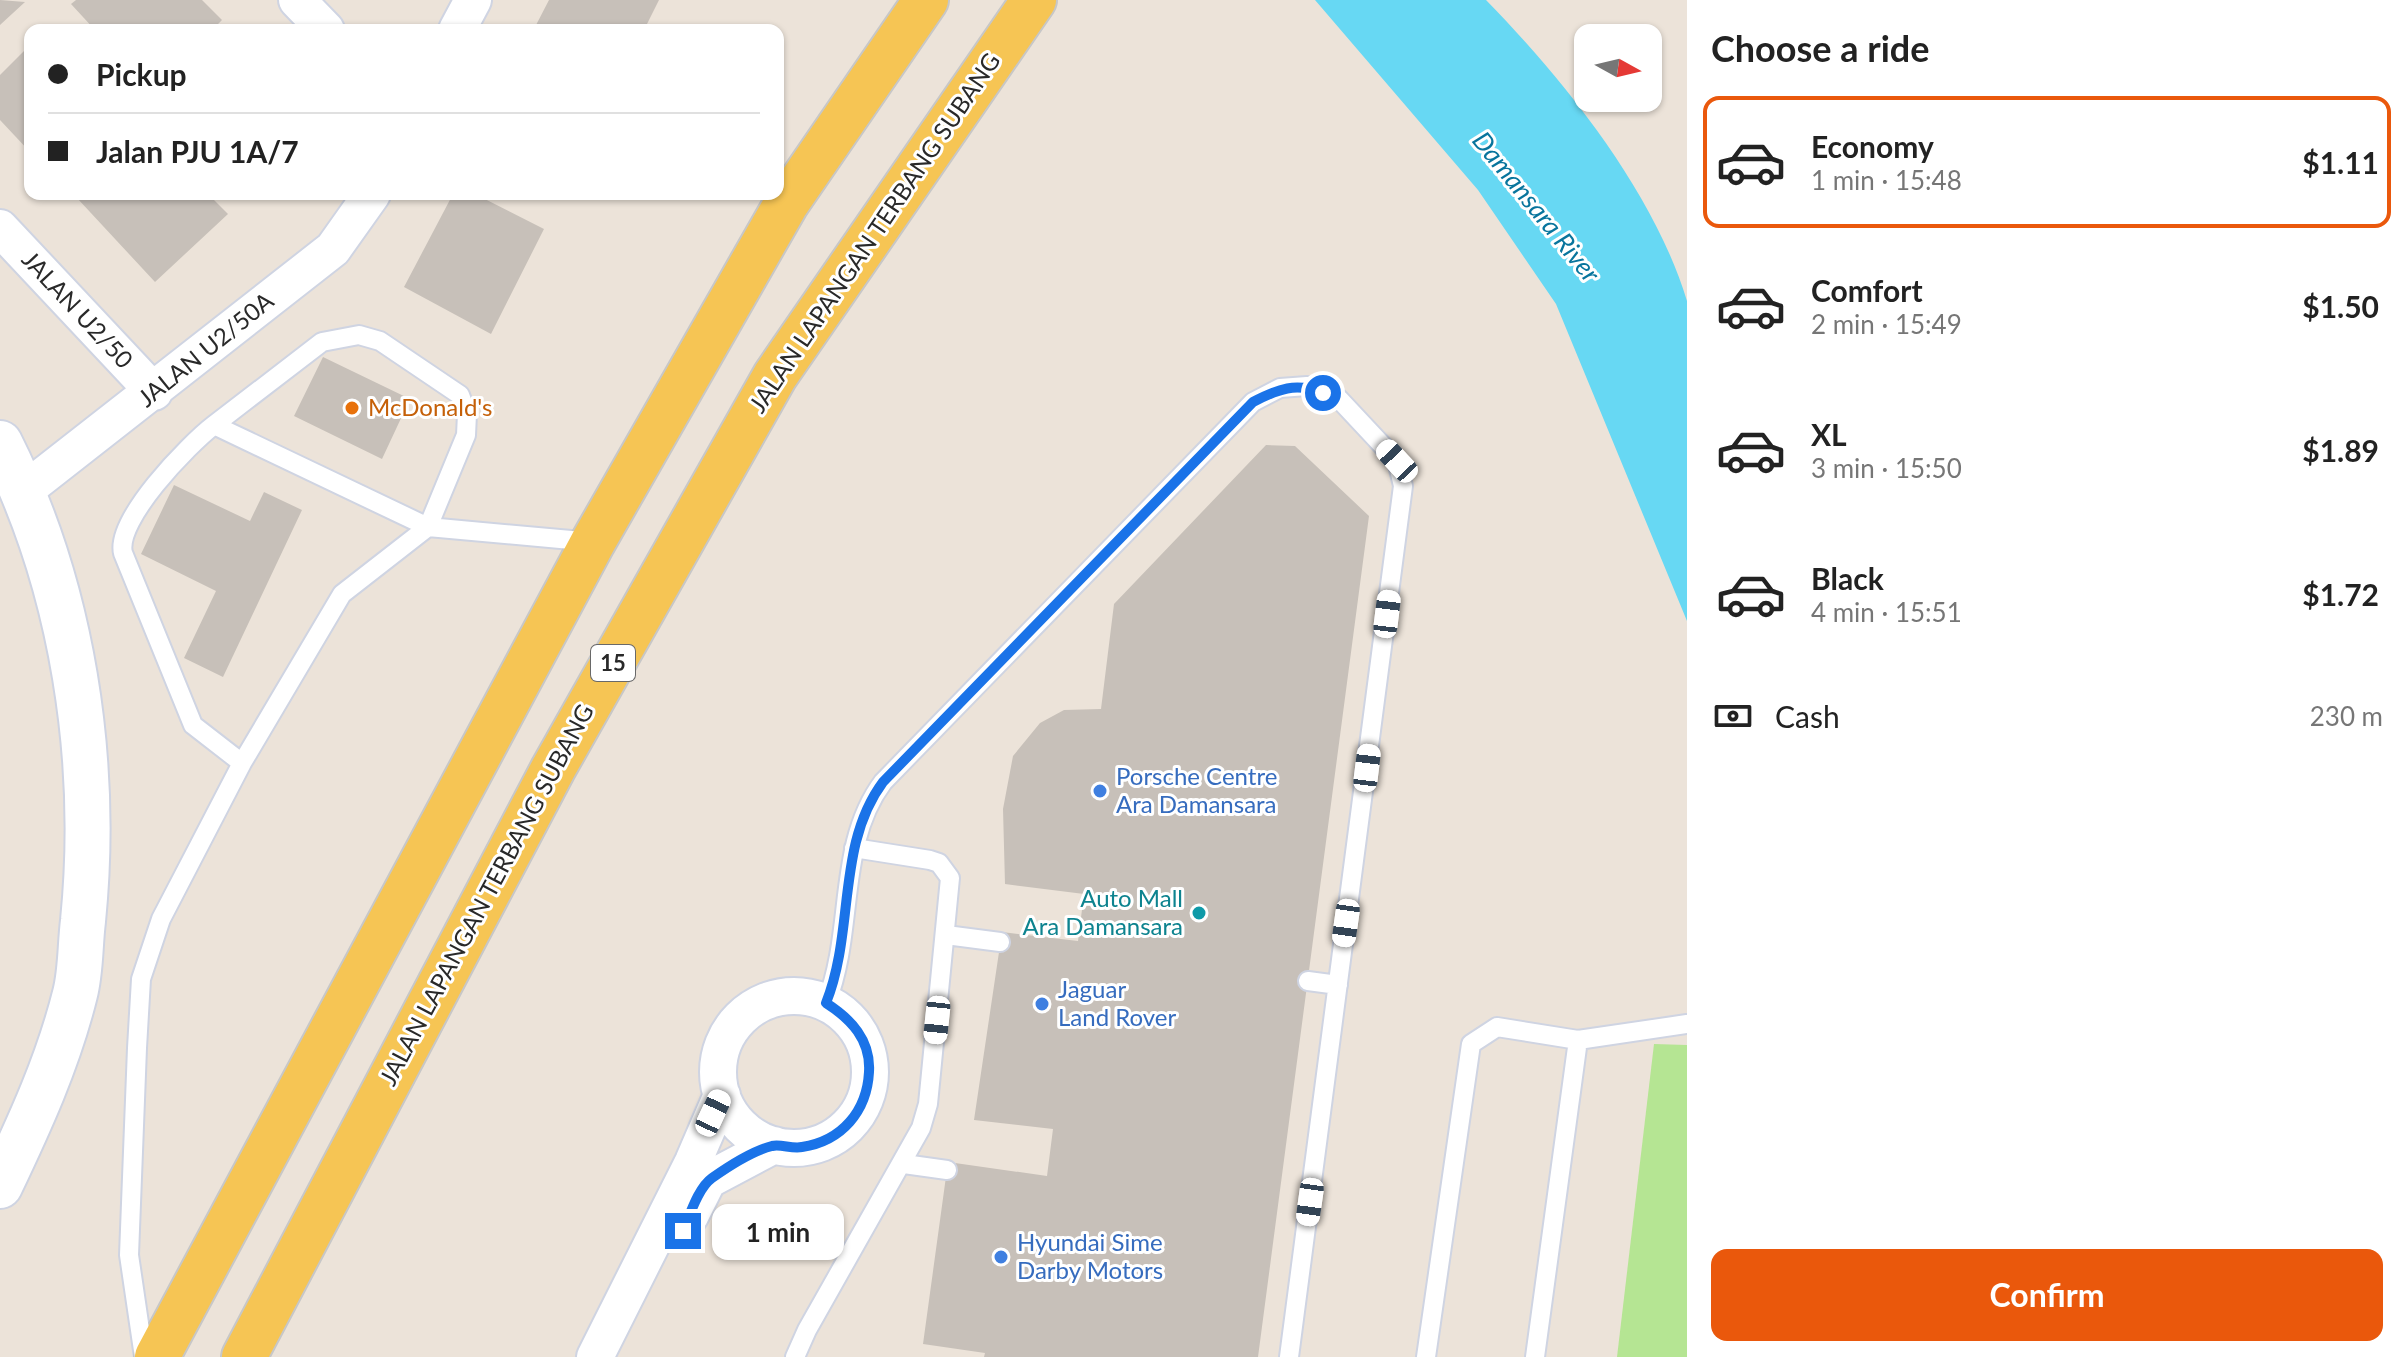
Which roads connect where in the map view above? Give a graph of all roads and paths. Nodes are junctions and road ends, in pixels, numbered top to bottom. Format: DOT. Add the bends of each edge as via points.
graph roads {
  1 [pos="297,0"];
  2 [pos="473,0"];
  3 [pos="926,0"];
  4 [pos="1034,0"];
  5 [pos="320,24"];
  6 [pos="460,24"];
  7 [pos="368,200"];
  8 [pos="0,228"];
  9 [pos="154,392"];
  10 [pos="214,425"];
  11 [pos="0,443"];
  12 [pos="24,491"];
  13 [pos="428,527"];
  14 [pos="593,542"];
  15 [pos="242,763"];
  16 [pos="854,848"];
  17 [pos="946,935"];
  18 [pos="1000,942"];
  19 [pos="1308,981"];
  20 [pos="1338,985"];
  21 [pos="826,1003"];
  22 [pos="1687,1024"];
  23 [pos="1578,1040"];
  24 [pos="722,1095"];
  25 [pos="774,1145"];
  26 [pos="904,1164"];
  27 [pos="947,1170"];
  28 [pos="0,1186"];
  29 [pos="144,1357"];
  30 [pos="157,1357"];
  31 [pos="244,1357"];
  32 [pos="595,1357"];
  33 [pos="619,1357"];
  34 [pos="795,1357"];
  35 [pos="1289,1357"];
  36 [pos="1426,1357"];
  37 [pos="1535,1357"];
  1 -- 5 [label="street"];
  2 -- 6 [label="street"];
  3 -- 14 [label="main road" via="786,204"];
  4 -- 31 [label="main road, JALAN LAPANGAN TERBANG SUBANG / 15" via="775,376 553,769"];
  7 -- 9 [label="street, JALAN U2/50A" via="333,249"];
  8 -- 9 [label="street, JALAN U2/50"];
  9 -- 12 [label="street, JALAN U2/50A"];
  10 -- 13 [label="lane"];
  10 -- 13 [label="lane" via="322,342 359,335 380,341 460,395 467,414 466,435"];
  10 -- 15 [label="lane" via="185,448 126,527 121,544 193,725"];
  11 -- 12 [label="street"];
  12 -- 28 [label="street" via="67,635 86,761 88,865 76,991 46,1090"];
  13 -- 14 [label="lane"];
  13 -- 15 [label="lane" via="342,594"];
  14 -- 30 [label="main road"];
  15 -- 29 [label="lane" via="161,919 141,979 129,1255"];
  16 -- 17 [label="lane" via="939,863 951,888"];
  16 -- 20 [label="lane" via="867,804 883,782 1242,413 1280,388 1307,386 1339,399 1397,461 1403,486"];
  16 -- 21 [label="lane" via="842,957"];
  17 -- 18 [label="lane"];
  17 -- 26 [label="lane" via="928,1104"];
  19 -- 20 [label="lane"];
  20 -- 35 [label="lane"];
  21 -- 24 [label="street" via="803,996 778,997 754,1006 735,1023 721,1057"];
  21 -- 25 [label="street" via="847,1016 870,1061 860,1110 844,1129 822,1142 799,1148"];
  22 -- 23 [label="lane"];
  23 -- 36 [label="lane" via="1497,1027 1471,1044"];
  23 -- 37 [label="lane"];
  24 -- 25 [label="street" via="733,1117 751,1135"];
  24 -- 32 [label="street"];
  25 -- 33 [label="street" via="708,1180"];
  26 -- 27 [label="lane"];
  26 -- 34 [label="lane"];
}
